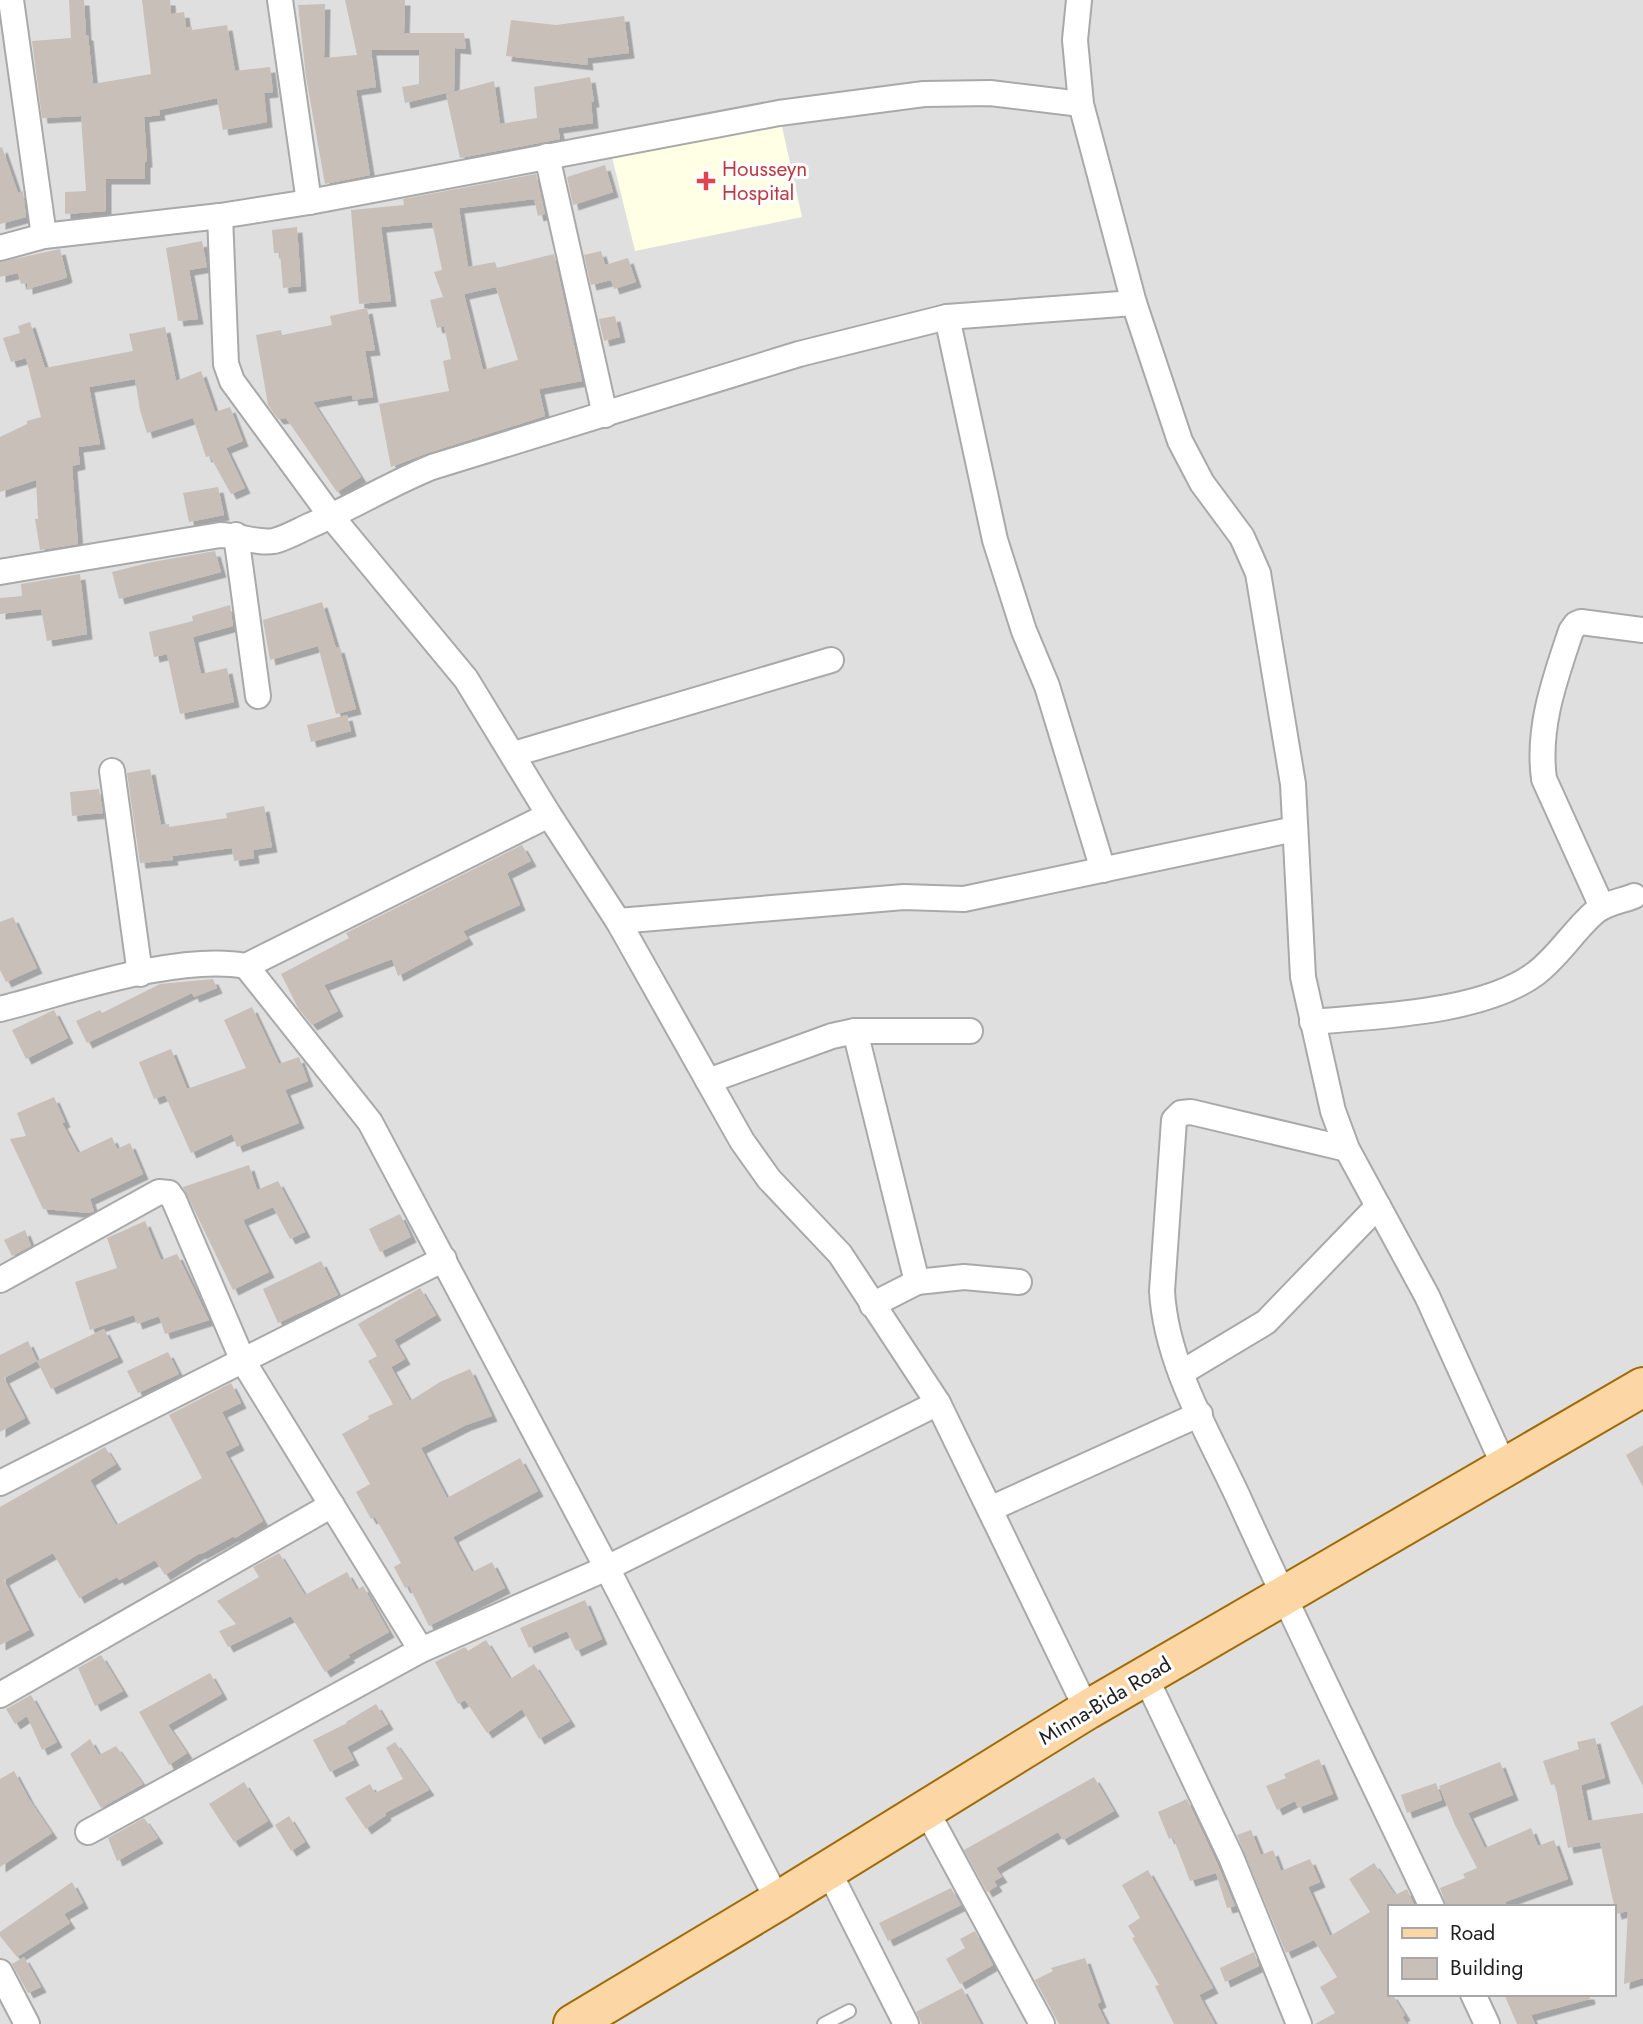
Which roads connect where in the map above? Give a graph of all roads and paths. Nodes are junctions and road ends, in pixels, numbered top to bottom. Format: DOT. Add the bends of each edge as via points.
graph roads {
  1 [pos="11,0"];
  2 [pos="280,0"];
  3 [pos="1079,0"];
  4 [pos="1081,104"];
  5 [pos="547,156"];
  6 [pos="309,202"];
  7 [pos="220,216"];
  8 [pos="44,236"];
  9 [pos="0,248"];
  10 [pos="1134,303"];
  11 [pos="947,317"];
  12 [pos="605,415"];
  13 [pos="331,516"];
  14 [pos="236,535"];
  15 [pos="0,572"];
  16 [pos="1643,630"];
  17 [pos="831,660"];
  18 [pos="258,696"];
  19 [pos="514,754"];
  20 [pos="112,771"];
  21 [pos="549,815"];
  22 [pos="1295,830"];
  23 [pos="1103,870"];
  24 [pos="1640,900"];
  25 [pos="1602,907"];
  26 [pos="618,921"];
  27 [pos="246,967"];
  28 [pos="140,974"];
  29 [pos="0,1009"];
  30 [pos="1312,1021"];
  31 [pos="855,1031"];
  32 [pos="970,1031"];
  33 [pos="708,1081"];
  34 [pos="1347,1149"];
  35 [pos="1378,1206"];
  36 [pos="444,1259"];
  37 [pos="0,1280"];
  38 [pos="917,1282"];
  39 [pos="1019,1282"];
  40 [pos="872,1305"];
  41 [pos="243,1360"];
  42 [pos="1181,1373"];
  43 [pos="1643,1387"];
  44 [pos="938,1403"];
  45 [pos="1200,1414"];
  46 [pos="1505,1468"];
  47 [pos="0,1483"];
  48 [pos="332,1505"];
  49 [pos="990,1509"];
  50 [pos="607,1567"];
  51 [pos="1283,1597"];
  52 [pos="421,1650"];
  53 [pos="1145,1676"];
  54 [pos="0,1695"];
  55 [pos="1087,1710"];
  56 [pos="926,1810"];
  57 [pos="88,1832"];
  58 [pos="828,1870"];
  59 [pos="778,1901"];
  60 [pos="1431,1905"];
  61 [pos="0,1972"];
  62 [pos="1474,1996"];
  63 [pos="849,2011"];
  64 [pos="23,2023"];
  65 [pos="573,2024"];
  66 [pos="824,2024"];
  67 [pos="906,2024"];
  68 [pos="1042,2024"];
  69 [pos="1299,2024"];
  70 [pos="1487,2024"];
  1 -- 8 [label="street"];
  2 -- 6 [label="street"];
  3 -- 4 [label="street" via="1076,40"];
  4 -- 5 [label="street" via="990,93 925,94 761,115"];
  4 -- 10 [label="street"];
  5 -- 6 [label="street"];
  5 -- 12 [label="street"];
  6 -- 7 [label="street"];
  7 -- 8 [label="street"];
  7 -- 13 [label="street" via="226,364 232,381"];
  8 -- 9 [label="street"];
  10 -- 11 [label="street"];
  10 -- 22 [label="street" via="1180,441 1202,483 1242,537 1258,573 1293,784"];
  11 -- 12 [label="street" via="799,354"];
  11 -- 23 [label="street" via="995,540 1051,698"];
  12 -- 13 [label="street" via="432,467"];
  13 -- 14 [label="street" via="275,540"];
  13 -- 19 [label="street" via="466,679"];
  14 -- 15 [label="street"];
  14 -- 18 [label="street"];
  16 -- 25 [label="street" via="1576,624 1548,701 1541,758 1544,779"];
  17 -- 19 [label="street"];
  19 -- 21 [label="street"];
  20 -- 28 [label="street"];
  21 -- 26 [label="street"];
  21 -- 27 [label="street"];
  22 -- 23 [label="street"];
  22 -- 30 [label="street" via="1303,977"];
  23 -- 26 [label="street" via="964,899 904,897"];
  24 -- 25 [label="street"];
  25 -- 30 [label="street" via="1559,953 1515,987 1422,1012"];
  26 -- 33 [label="street"];
  27 -- 28 [label="street" via="203,963"];
  27 -- 36 [label="street" via="370,1122"];
  28 -- 29 [label="street"];
  30 -- 34 [label="street"];
  31 -- 32 [label="street"];
  31 -- 33 [label="street"];
  31 -- 38 [label="street"];
  33 -- 40 [label="street" via="769,1179 840,1254"];
  34 -- 35 [label="street"];
  34 -- 42 [label="street" via="1191,1112 1174,1120 1163,1291 1164,1312"];
  35 -- 42 [label="street" via="1266,1322"];
  35 -- 46 [label="street" via="1427,1296"];
  36 -- 41 [label="street"];
  36 -- 50 [label="street"];
  37 -- 41 [label="street" via="159,1192 169,1193"];
  38 -- 39 [label="street" via="964,1277"];
  38 -- 40 [label="street"];
  40 -- 44 [label="street"];
  41 -- 47 [label="street"];
  41 -- 48 [label="street"];
  42 -- 45 [label="street"];
  43 -- 46 [label="main road, Minna-Bida Road"];
  44 -- 49 [label="street"];
  44 -- 50 [label="street"];
  45 -- 49 [label="street"];
  45 -- 51 [label="street"];
  46 -- 51 [label="main road, Minna-Bida Road"];
  48 -- 52 [label="street"];
  48 -- 54 [label="street"];
  49 -- 55 [label="street"];
  50 -- 52 [label="street"];
  50 -- 59 [label="street"];
  51 -- 53 [label="main road, Minna-Bida Road"];
  51 -- 60 [label="street"];
  52 -- 57 [label="street"];
  53 -- 55 [label="main road, Minna-Bida Road"];
  53 -- 69 [label="street" via="1231,1857"];
  55 -- 56 [label="main road, Minna-Bida Road"];
  56 -- 58 [label="main road, Minna-Bida Road"];
  56 -- 68 [label="street"];
  58 -- 59 [label="main road, Minna-Bida Road"];
  58 -- 67 [label="street"];
  59 -- 65 [label="main road, Minna-Bida Road"];
  61 -- 64 [label="street"];
  62 -- 70 [label="street"];
  63 -- 66 [label="lane"];
}
